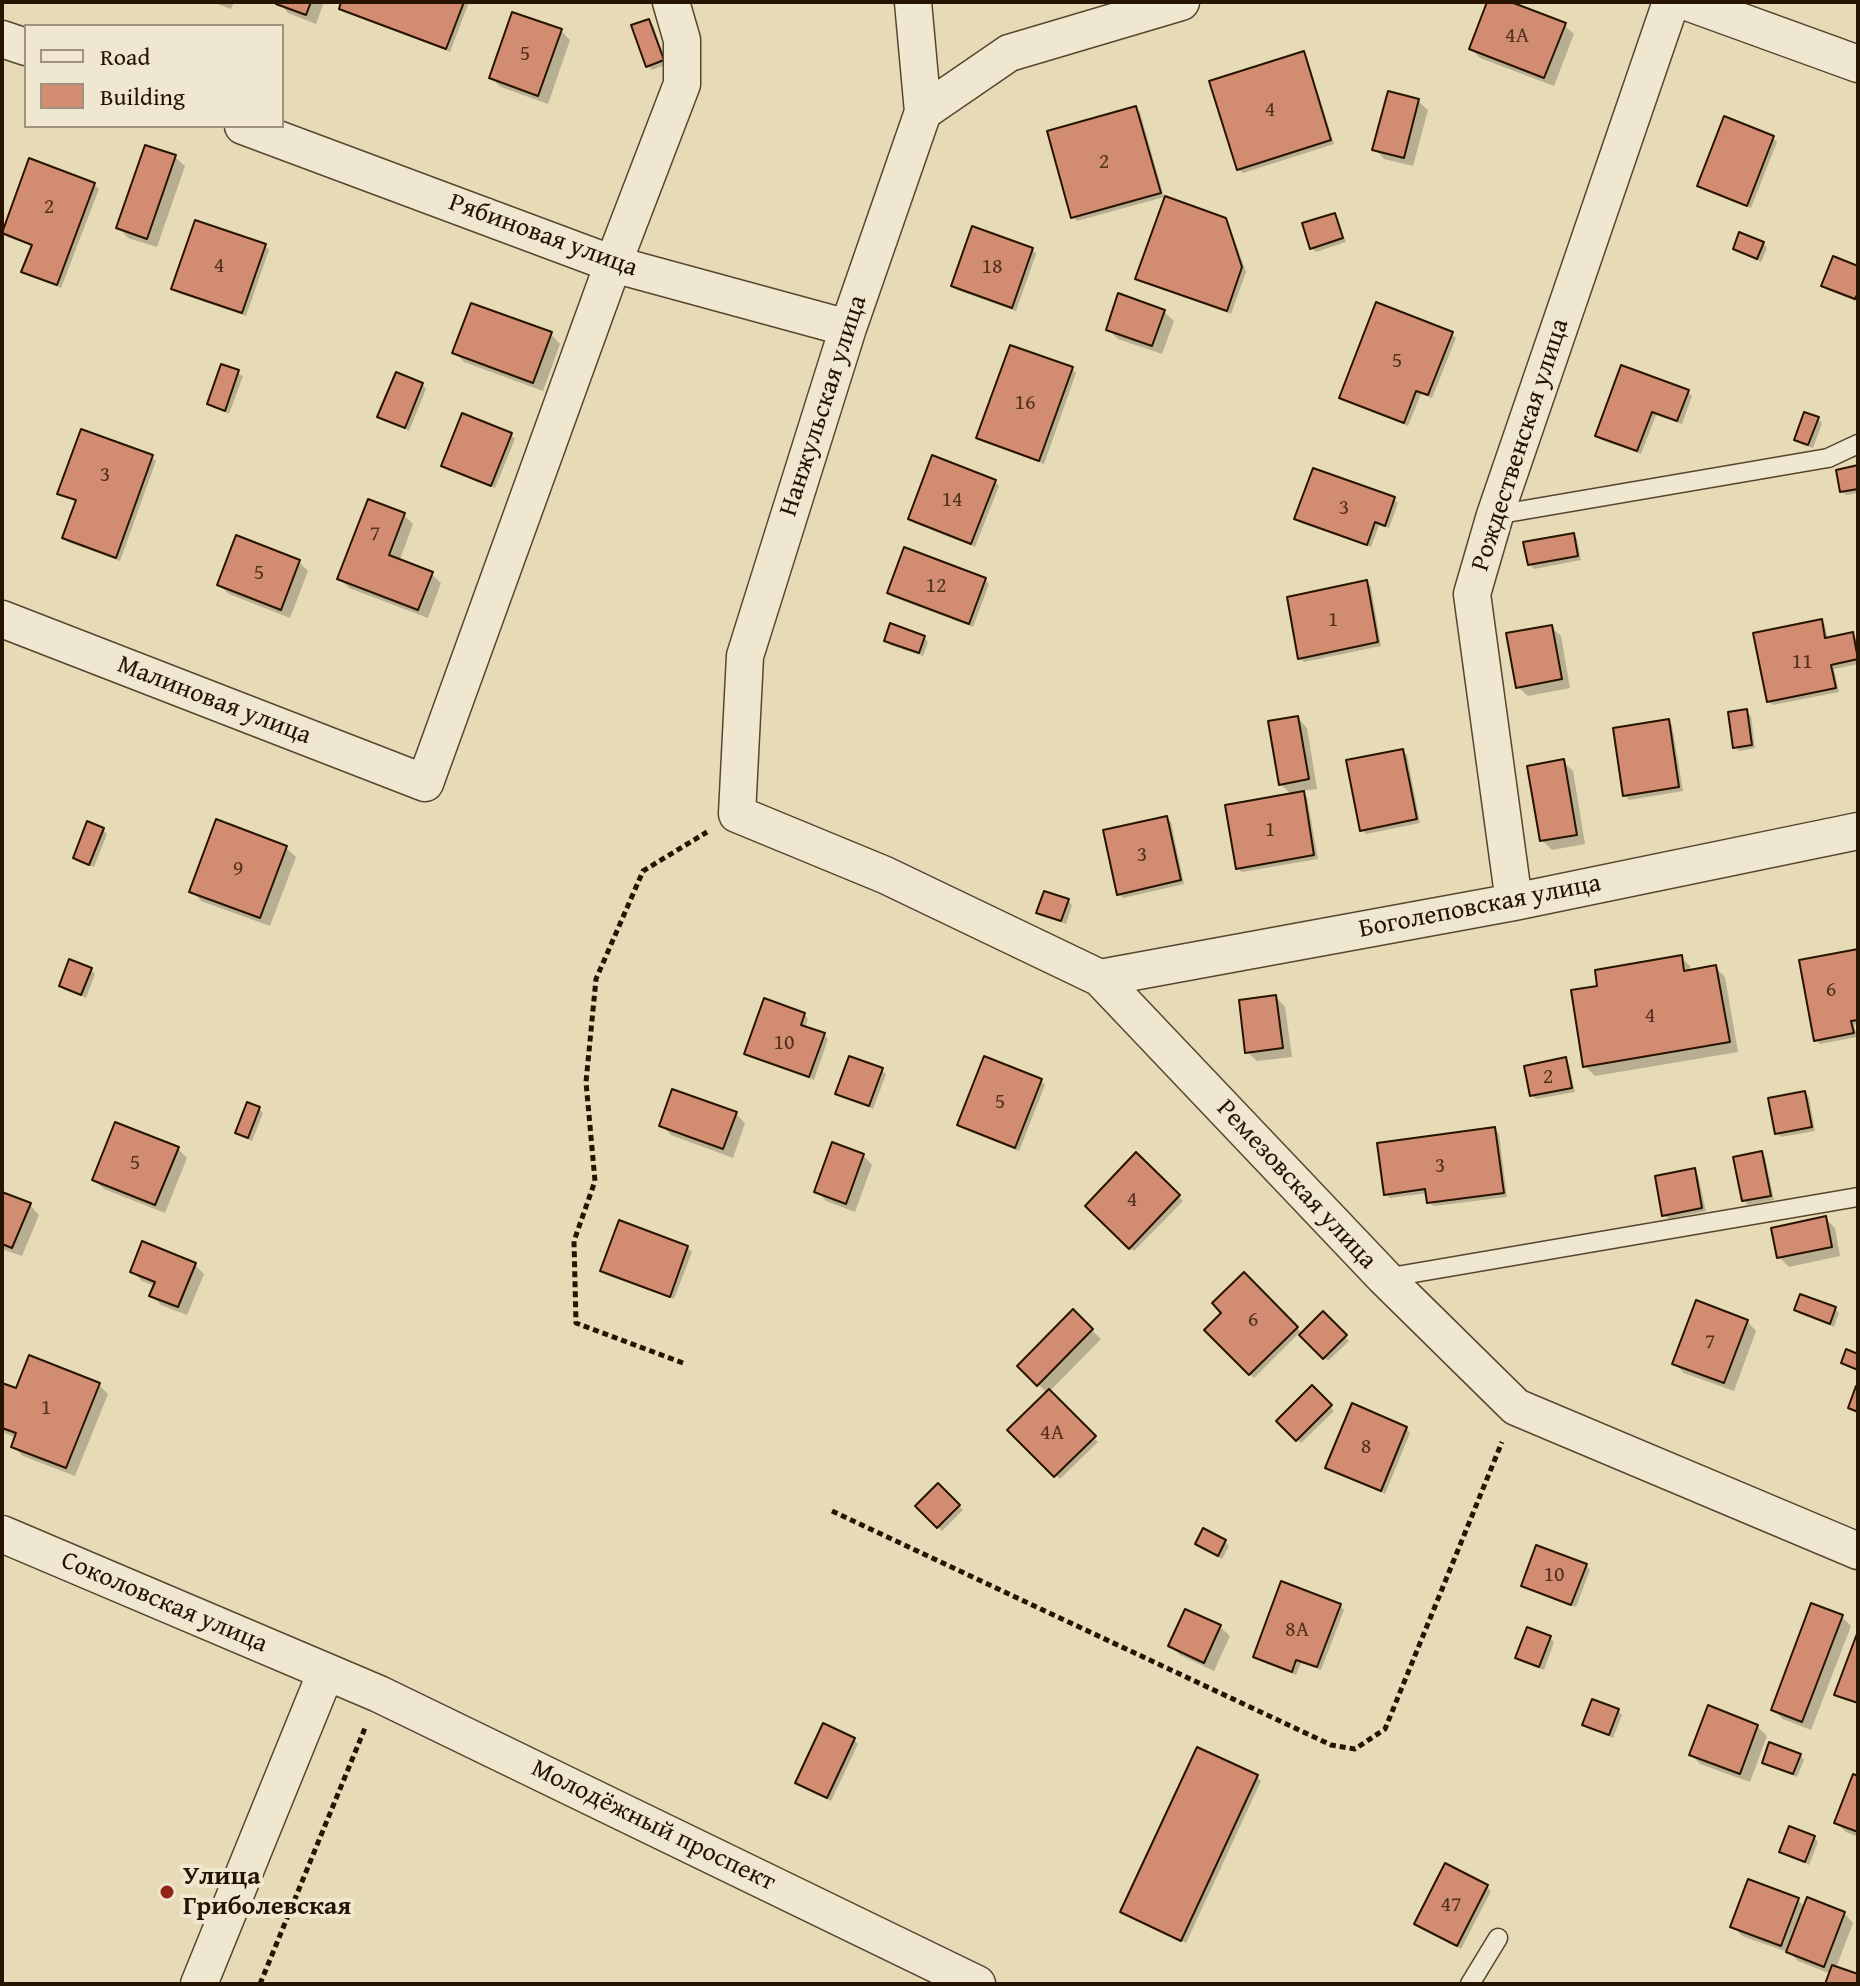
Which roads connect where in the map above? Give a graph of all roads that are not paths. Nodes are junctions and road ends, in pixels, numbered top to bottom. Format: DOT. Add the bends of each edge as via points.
graph roads {
  1 [pos="671,2"];
  2 [pos="913,2"];
  3 [pos="1181,2"];
  4 [pos="1671,2"];
  5 [pos="1687,2"];
  6 [pos="2,39"];
  7 [pos="24,46"];
  8 [pos="1858,64"];
  9 [pos="923,112"];
  10 [pos="248,128"];
  11 [pos="613,264"];
  12 [pos="848,328"];
  13 [pos="1858,444"];
  14 [pos="1495,515"];
  15 [pos="2,619"];
  16 [pos="737,814"];
  17 [pos="1858,831"];
  18 [pos="1514,902"];
  19 [pos="1100,978"];
  20 [pos="1858,1197"];
  21 [pos="1385,1278"];
  22 [pos="2,1534"];
  23 [pos="1858,1551"];
  24 [pos="326,1672"];
  25 [pos="1498,1938"];
  26 [pos="199,1984"];
  27 [pos="977,1984"];
  28 [pos="1470,1984"];
  1 -- 11 [label="street" via="682,40 682,84"];
  2 -- 9 [label="street, Нанжульская улица"];
  3 -- 9 [label="street" via="1009,53"];
  4 -- 14 [label="street, Рождественская улица"];
  5 -- 8 [label="street"];
  6 -- 7 [label="street"];
  9 -- 12 [label="street, Нанжульская улица"];
  10 -- 11 [label="street, Рябиновая улица"];
  11 -- 12 [label="street, Рябиновая улица"];
  11 -- 15 [label="street, Малиновая улица" via="425,783"];
  12 -- 16 [label="street, Нанжульская улица" via="745,656"];
  13 -- 14 [label="lane" via="1828,458"];
  14 -- 18 [label="street, Рождественская улица" via="1472,594"];
  16 -- 19 [label="street, Ремезовская улица" via="885,875"];
  17 -- 18 [label="street, Боголеповская улица"];
  18 -- 19 [label="street, Боголеповская улица"];
  19 -- 21 [label="street, Ремезовская улица"];
  20 -- 21 [label="lane"];
  21 -- 23 [label="street, Ремезовская улица" via="1516,1407"];
  22 -- 24 [label="street, Соколовская улица"];
  24 -- 26 [label="street"];
  24 -- 27 [label="street, Молодёжный проспект"];
  25 -- 28 [label="lane"];
}
